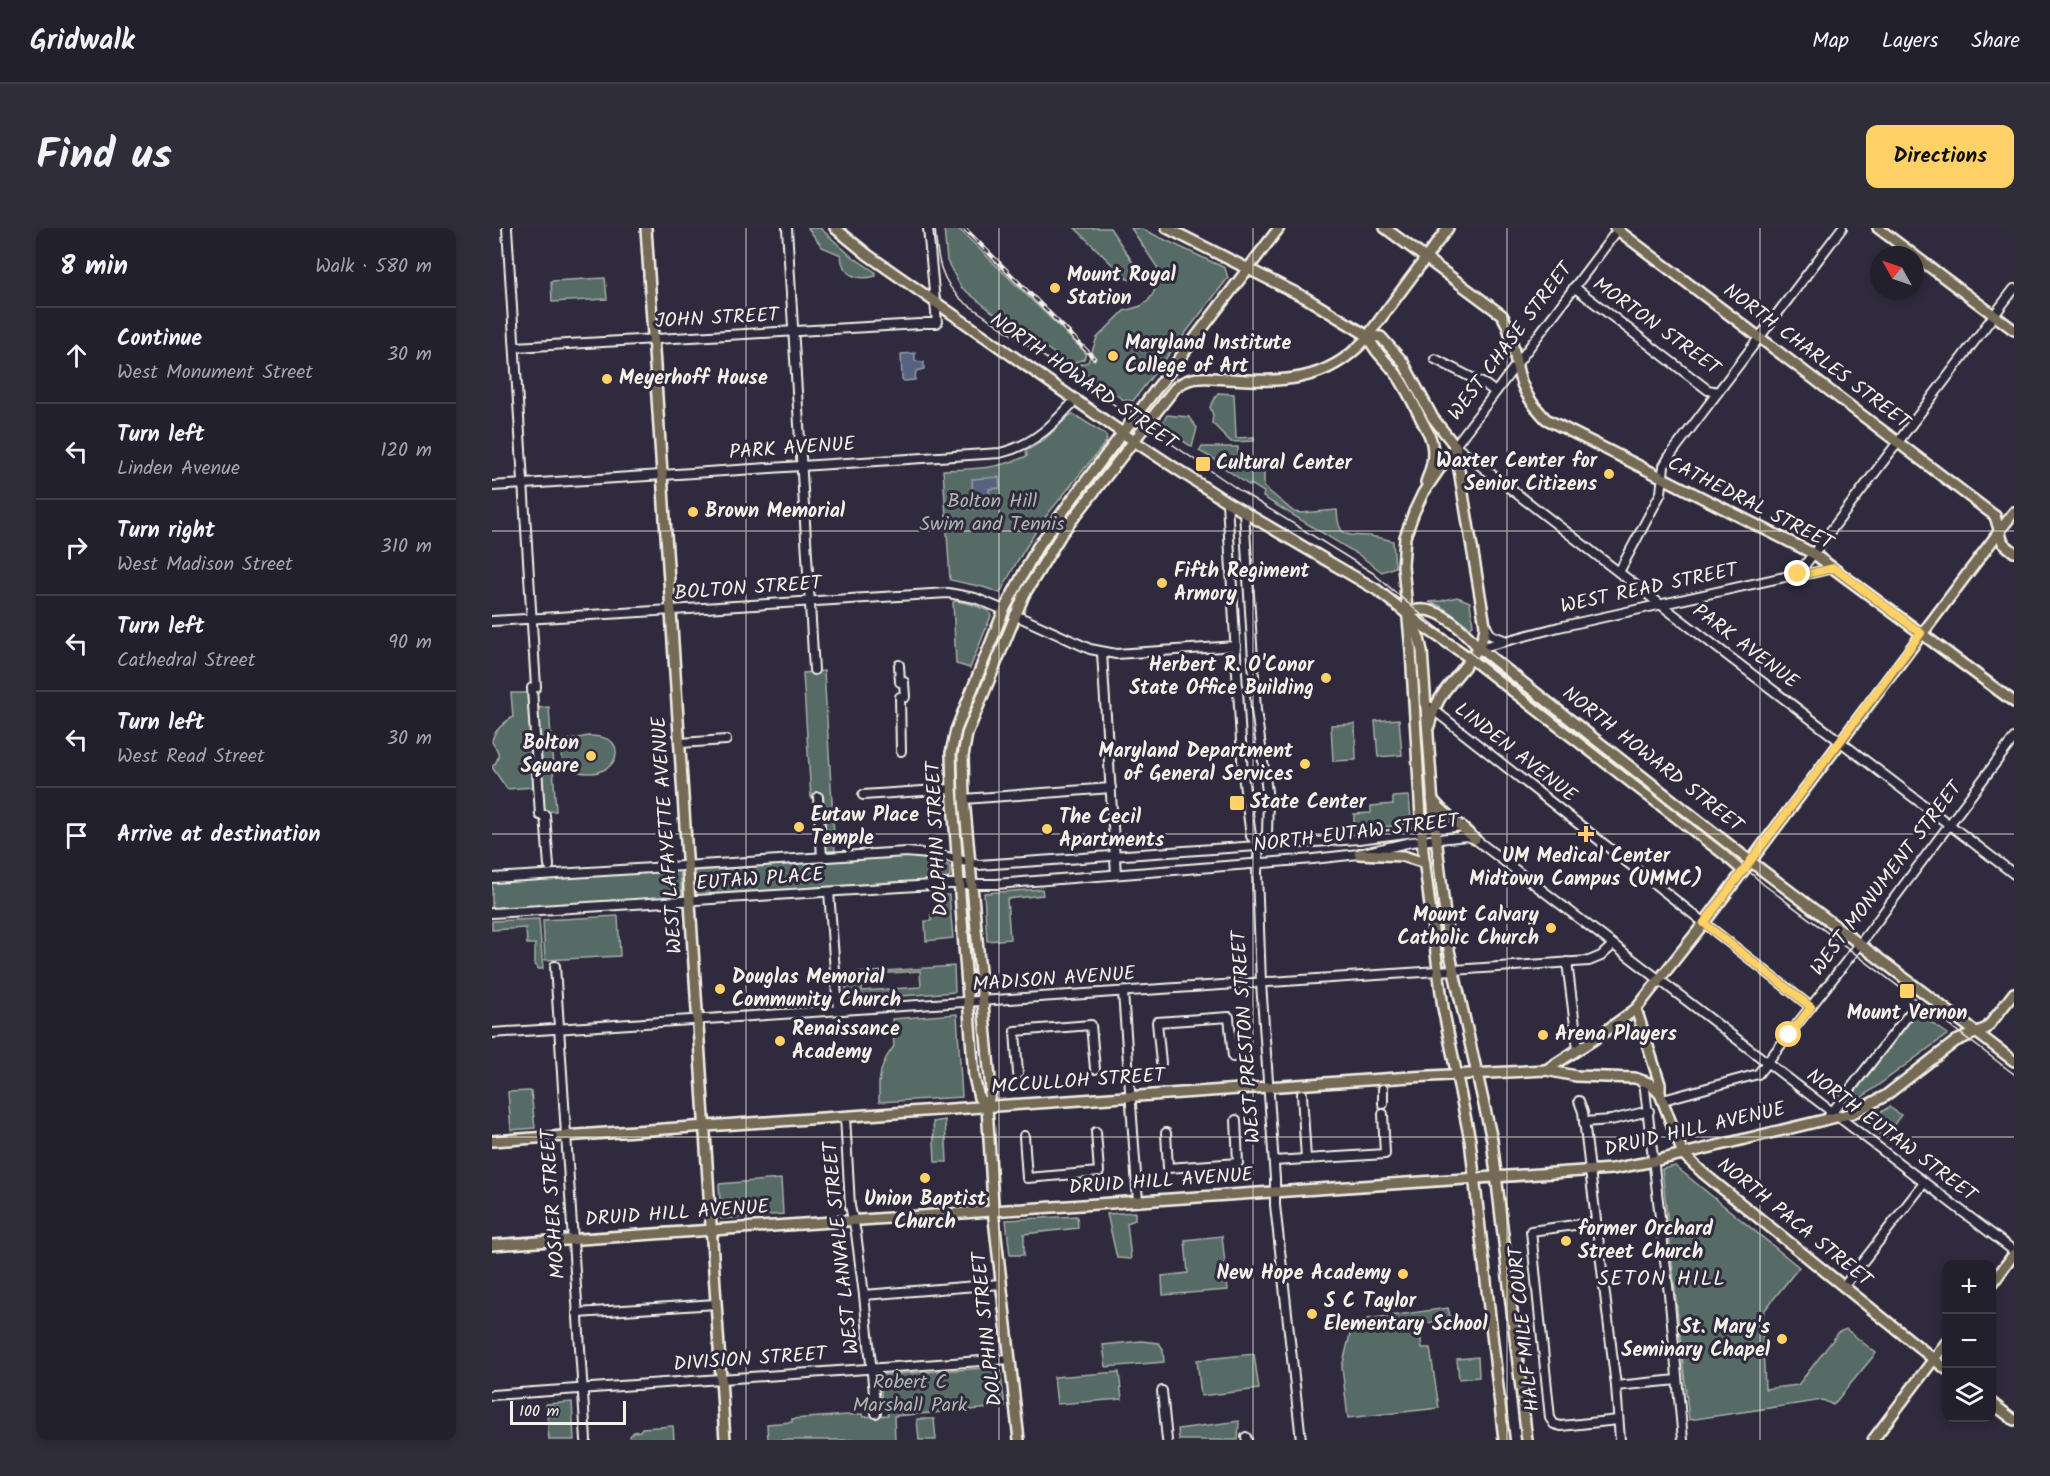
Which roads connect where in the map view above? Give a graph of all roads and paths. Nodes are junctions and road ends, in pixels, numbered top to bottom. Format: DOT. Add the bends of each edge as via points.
graph roads {
  1 [pos="507,228"];
  2 [pos="646,228"];
  3 [pos="787,228"];
  4 [pos="835,228"];
  5 [pos="927,228"];
  6 [pos="1167,228"];
  7 [pos="1279,228"];
  8 [pos="1385,228"];
  9 [pos="1448,228"];
  10 [pos="1842,228"];
  11 [pos="1878,228"];
  12 [pos="1617,229"];
  13 [pos="1903,246"];
  14 [pos="1425,258"];
  15 [pos="1924,262"];
  16 [pos="1247,268"];
  17 [pos="1574,287"];
  18 [pos="2014,289"];
  19 [pos="934,301"];
  20 [pos="1994,315"];
  21 [pos="2014,330"];
  22 [pos="793,331"];
  23 [pos="1368,336"];
  24 [pos="1760,337"];
  25 [pos="654,339"];
  26 [pos="515,347"];
  27 [pos="1435,359"];
  28 [pos="1516,363"];
  29 [pos="1495,392"];
  30 [pos="1718,392"];
  31 [pos="1076,399"];
  32 [pos="1122,432"];
  33 [pos="1134,441"];
  34 [pos="1899,441"];
  35 [pos="1455,446"];
  36 [pos="802,466"];
  37 [pos="663,476"];
  38 [pos="1664,478"];
  39 [pos="524,484"];
  40 [pos="492,486"];
  41 [pos="1423,493"];
  42 [pos="1227,502"];
  43 [pos="1244,512"];
  44 [pos="1995,516"];
  45 [pos="2008,520"];
  46 [pos="2014,552"];
  47 [pos="1814,554"];
  48 [pos="1834,568"];
  49 [pos="1619,572"];
  50 [pos="1798,574"];
  51 [pos="810,601"];
  52 [pos="1659,604"];
  53 [pos="671,610"];
  54 [pos="1004,610"];
  55 [pos="1408,613"];
  56 [pos="1015,615"];
  57 [pos="532,619"];
  58 [pos="492,621"];
  59 [pos="1485,625"];
  60 [pos="1921,633"];
  61 [pos="1509,641"];
  62 [pos="1236,646"];
  63 [pos="1479,648"];
  64 [pos="1102,653"];
  65 [pos="1470,658"];
  66 [pos="899,665"];
  67 [pos="814,670"];
  68 [pos="2014,701"];
  69 [pos="1425,703"];
  70 [pos="1434,710"];
  71 [pos="1427,737"];
  72 [pos="2014,738"];
  73 [pos="726,740"];
  74 [pos="1841,742"];
  75 [pos="680,743"];
  76 [pos="901,750"];
  77 [pos="1110,788"];
  78 [pos="952,789"];
  79 [pos="863,795"];
  80 [pos="818,797"];
  81 [pos="964,799"];
  82 [pos="1432,799"];
  83 [pos="1949,825"];
  84 [pos="1462,826"];
  85 [pos="1435,834"];
  86 [pos="1422,835"];
  87 [pos="1475,839"];
  88 [pos="1260,845"];
  89 [pos="1359,854"];
  90 [pos="1115,856"];
  91 [pos="822,857"];
  92 [pos="957,859"];
  93 [pos="1750,861"];
  94 [pos="969,863"];
  95 [pos="1257,863"];
  96 [pos="1425,863"];
  97 [pos="688,865"];
  98 [pos="549,866"];
  99 [pos="1743,871"];
  100 [pos="1116,874"];
  101 [pos="2014,874"];
  102 [pos="492,878"];
  103 [pos="958,884"];
  104 [pos="971,884"];
  105 [pos="829,892"];
  106 [pos="690,901"];
  107 [pos="492,914"];
  108 [pos="1704,923"];
  109 [pos="1860,944"];
  110 [pos="1613,945"];
  111 [pos="1567,963"];
  112 [pos="555,966"];
  113 [pos="1453,970"];
  114 [pos="1437,971"];
  115 [pos="1660,980"];
  116 [pos="1261,982"];
  117 [pos="1123,992"];
  118 [pos="2014,993"];
  119 [pos="982,1001"];
  120 [pos="968,1002"];
  121 [pos="1811,1007"];
  122 [pos="1636,1009"];
  123 [pos="1913,1009"];
  124 [pos="838,1010"];
  125 [pos="698,1020"];
  126 [pos="559,1029"];
  127 [pos="1976,1032"];
  128 [pos="492,1033"];
  129 [pos="1578,1049"];
  130 [pos="1233,1057"];
  131 [pos="2014,1061"];
  132 [pos="1161,1063"];
  133 [pos="1767,1063"];
  134 [pos="1095,1069"];
  135 [pos="1546,1070"];
  136 [pos="1478,1073"];
  137 [pos="1018,1074"];
  138 [pos="1457,1074"];
  139 [pos="1644,1081"];
  140 [pos="1269,1087"];
  141 [pos="1383,1089"];
  142 [pos="1302,1094"];
  143 [pos="1130,1097"];
  144 [pos="1661,1097"];
  145 [pos="1579,1101"];
  146 [pos="1383,1104"];
  147 [pos="987,1107"];
  148 [pos="1649,1111"];
  149 [pos="1383,1114"];
  150 [pos="845,1116"];
  151 [pos="1832,1116"];
  152 [pos="1236,1120"];
  153 [pos="1584,1122"];
  154 [pos="704,1126"];
  155 [pos="1096,1132"];
  156 [pos="1166,1133"];
  157 [pos="566,1136"];
  158 [pos="1023,1136"];
  159 [pos="492,1141"];
  160 [pos="1683,1154"];
  161 [pos="1306,1159"];
  162 [pos="1274,1161"];
  163 [pos="1654,1161"];
  164 [pos="1589,1171"];
  165 [pos="1497,1177"];
  166 [pos="1474,1179"];
  167 [pos="1924,1183"];
  168 [pos="1275,1192"];
  169 [pos="1138,1202"];
  170 [pos="994,1211"];
  171 [pos="854,1221"];
  172 [pos="1596,1222"];
  173 [pos="711,1230"];
  174 [pos="573,1239"];
  175 [pos="492,1245"];
  176 [pos="2014,1253"];
  177 [pos="1996,1278"];
  178 [pos="1001,1284"];
  179 [pos="1844,1286"];
  180 [pos="864,1295"];
  181 [pos="716,1304"];
  182 [pos="577,1313"];
  183 [pos="1942,1350"];
  184 [pos="1010,1359"];
  185 [pos="1934,1360"];
  186 [pos="871,1368"];
  187 [pos="1946,1368"];
  188 [pos="721,1379"];
  189 [pos="1677,1380"];
  190 [pos="1616,1386"];
  191 [pos="582,1389"];
  192 [pos="1162,1391"];
  193 [pos="492,1395"];
  194 [pos="1996,1406"];
  195 [pos="876,1413"];
  196 [pos="1618,1420"];
  197 [pos="2014,1420"];
  198 [pos="586,1440"];
  199 [pos="725,1440"];
  200 [pos="1019,1440"];
  201 [pos="1167,1440"];
  202 [pos="1301,1440"];
  203 [pos="1504,1440"];
  204 [pos="1527,1440"];
  205 [pos="1620,1440"];
  206 [pos="1683,1440"];
  207 [pos="1873,1440"];
  1 -- 26 [label="street"];
  2 -- 25 [label="main road, WEST LAFAYETTE AVENUE"];
  3 -- 22 [label="street"];
  4 -- 19 [label="main road, NORTH HOWARD STREET"];
  5 -- 19 [label="street"];
  6 -- 16 [label="main road"];
  7 -- 16 [label="main road"];
  8 -- 14 [label="main road"];
  9 -- 14 [label="main road"];
  10 -- 24 [label="street"];
  11 -- 13 [label="main road"];
  12 -- 17 [label="street, WEST CHASE STREET"];
  12 -- 24 [label="main road, NORTH CHARLES STREET"];
  14 -- 23 [label="main road"];
  14 -- 28 [label="main road" via="1502,315"];
  15 -- 20 [label="main road"];
  16 -- 23 [label="main road" via="1327,309"];
  16 -- 32 [label="main road"];
  17 -- 28 [label="street, WEST CHASE STREET"];
  17 -- 30 [label="street, MORTON STREET" via="1708,390"];
  18 -- 20 [label="street"];
  19 -- 22 [label="street, JOHN STREET" via="937,323"];
  19 -- 31 [label="main road, NORTH HOWARD STREET"];
  20 -- 21 [label="main road"];
  20 -- 34 [label="street"];
  22 -- 25 [label="street, JOHN STREET"];
  22 -- 36 [label="street"];
  23 -- 33 [label="main road" via="1343,360 1308,377 1198,378 1182,382"];
  23 -- 35 [label="main road" via="1381,337 1399,357 1433,418"];
  23 -- 41 [label="main road" via="1372,347 1400,378 1433,443 1433,462"];
  24 -- 30 [label="street"];
  24 -- 34 [label="main road, NORTH CHARLES STREET"];
  25 -- 26 [label="street, JOHN STREET"];
  25 -- 37 [label="main road, WEST LAFAYETTE AVENUE"];
  26 -- 39 [label="street"];
  27 -- 29 [label="street"];
  28 -- 29 [label="street, WEST CHASE STREET"];
  28 -- 38 [label="main road, CATHEDRAL STREET" via="1527,396 1546,419"];
  29 -- 35 [label="street, WEST CHASE STREET"];
  30 -- 38 [label="street" via="1666,461"];
  31 -- 32 [label="main road, NORTH HOWARD STREET"];
  31 -- 36 [label="street, PARK AVENUE" via="1042,435 1012,450 986,455"];
  32 -- 33 [label="main road, NORTH HOWARD STREET"];
  32 -- 54 [label="main road, DOLPHIN STREET" via="1042,540"];
  33 -- 42 [label="main road, NORTH HOWARD STREET"];
  33 -- 56 [label="main road, DOLPHIN STREET" via="1053,547"];
  34 -- 44 [label="main road, NORTH CHARLES STREET"];
  34 -- 47 [label="street"];
  35 -- 41 [label="main road"];
  35 -- 49 [label="street, PARK AVENUE"];
  35 -- 59 [label="main road, WEST CHASE STREET"];
  36 -- 37 [label="street, PARK AVENUE"];
  36 -- 51 [label="street"];
  37 -- 39 [label="street, PARK AVENUE"];
  37 -- 53 [label="main road, WEST LAFAYETTE AVENUE"];
  38 -- 47 [label="main road, CATHEDRAL STREET"];
  38 -- 49 [label="street" via="1661,493"];
  39 -- 40 [label="street, PARK AVENUE"];
  39 -- 57 [label="street"];
  41 -- 55 [label="main road" via="1404,544"];
  42 -- 43 [label="main road, NORTH HOWARD STREET"];
  42 -- 62 [label="street"];
  43 -- 55 [label="main road, NORTH HOWARD STREET" via="1327,559"];
  43 -- 88 [label="street, WEST PRESTON STREET" via="1256,710 1268,799 1267,834"];
  44 -- 45 [label="main road"];
  44 -- 45 [label="main road"];
  45 -- 46 [label="main road" via="2003,543"];
  45 -- 60 [label="main road"];
  47 -- 48 [label="main road, CATHEDRAL STREET"];
  47 -- 50 [label="street"];
  48 -- 50 [label="street, WEST READ STREET"];
  48 -- 60 [label="main road, CATHEDRAL STREET"];
  49 -- 52 [label="street, PARK AVENUE"];
  50 -- 52 [label="street, WEST READ STREET"];
  51 -- 53 [label="street, BOLTON STREET"];
  51 -- 54 [label="street, BOLTON STREET" via="948,593 975,598"];
  51 -- 67 [label="street"];
  52 -- 61 [label="street, WEST READ STREET"];
  52 -- 74 [label="street, PARK AVENUE"];
  53 -- 57 [label="street, BOLTON STREET"];
  53 -- 75 [label="main road, WEST LAFAYETTE AVENUE"];
  54 -- 78 [label="main road, DOLPHIN STREET" via="956,730 951,753"];
  55 -- 63 [label="main road, NORTH HOWARD STREET" via="1421,609 1446,618"];
  55 -- 65 [label="main road, NORTH HOWARD STREET"];
  55 -- 69 [label="main road" via="1422,651"];
  55 -- 86 [label="main road"];
  56 -- 64 [label="street"];
  56 -- 81 [label="main road, DOLPHIN STREET" via="967,734"];
  57 -- 58 [label="street, BOLTON STREET"];
  57 -- 98 [label="street" via="542,815"];
  59 -- 61 [label="street, WEST CHASE STREET" via="1491,635"];
  59 -- 63 [label="main road, WEST CHASE STREET"];
  60 -- 68 [label="main road, CATHEDRAL STREET"];
  60 -- 74 [label="main road"];
  61 -- 63 [label="street, WEST READ STREET"];
  62 -- 64 [label="street"];
  62 -- 88 [label="street" via="1246,804 1251,836"];
  63 -- 65 [label="main road"];
  63 -- 93 [label="main road, NORTH HOWARD STREET"];
  64 -- 77 [label="street"];
  65 -- 70 [label="main road"];
  65 -- 99 [label="main road, NORTH HOWARD STREET"];
  66 -- 76 [label="street" via="905,697 900,698"];
  69 -- 70 [label="street, LINDEN AVENUE"];
  69 -- 71 [label="main road"];
  70 -- 71 [label="main road"];
  70 -- 108 [label="street, LINDEN AVENUE"];
  71 -- 82 [label="main road"];
  72 -- 83 [label="street, WEST MONUMENT STREET"];
  73 -- 75 [label="street"];
  74 -- 83 [label="street, PARK AVENUE"];
  74 -- 93 [label="main road"];
  75 -- 97 [label="main road, WEST LAFAYETTE AVENUE"];
  77 -- 81 [label="street"];
  77 -- 90 [label="street"];
  78 -- 79 [label="street"];
  78 -- 92 [label="main road, DOLPHIN STREET"];
  80 -- 91 [label="street"];
  81 -- 94 [label="main road, DOLPHIN STREET"];
  82 -- 84 [label="main road"];
  82 -- 85 [label="main road"];
  83 -- 101 [label="street, PARK AVENUE"];
  83 -- 109 [label="street, WEST MONUMENT STREET"];
  84 -- 85 [label="street, NORTH EUTAW STREET"];
  84 -- 87 [label="main road"];
  85 -- 86 [label="street, NORTH EUTAW STREET"];
  85 -- 87 [label="street, NORTH EUTAW STREET"];
  85 -- 113 [label="main road"];
  86 -- 88 [label="street, NORTH EUTAW STREET"];
  86 -- 89 [label="street, NORTH EUTAW STREET"];
  86 -- 96 [label="main road"];
  87 -- 110 [label="street, NORTH EUTAW STREET"];
  88 -- 90 [label="street, NORTH EUTAW STREET"];
  88 -- 95 [label="street, WEST PRESTON STREET"];
  89 -- 95 [label="street, NORTH EUTAW STREET"];
  89 -- 96 [label="main road" via="1403,856"];
  90 -- 94 [label="street, NORTH EUTAW STREET" via="993,865"];
  90 -- 100 [label="street"];
  91 -- 92 [label="street, EUTAW PLACE" via="906,852"];
  91 -- 97 [label="street, EUTAW PLACE"];
  92 -- 94 [label="street, NORTH EUTAW STREET"];
  92 -- 103 [label="main road, DOLPHIN STREET"];
  93 -- 99 [label="main road"];
  93 -- 109 [label="main road, NORTH HOWARD STREET"];
  94 -- 104 [label="main road, DOLPHIN STREET"];
  95 -- 100 [label="street, NORTH EUTAW STREET"];
  95 -- 116 [label="street, WEST PRESTON STREET"];
  96 -- 114 [label="main road"];
  97 -- 102 [label="street, EUTAW PLACE"];
  97 -- 106 [label="main road, WEST LAFAYETTE AVENUE"];
  99 -- 108 [label="main road"];
  100 -- 104 [label="street, NORTH EUTAW STREET"];
  103 -- 104 [label="street, NORTH EUTAW STREET"];
  103 -- 105 [label="street, EUTAW PLACE"];
  103 -- 120 [label="main road, DOLPHIN STREET"];
  104 -- 119 [label="main road, DOLPHIN STREET"];
  105 -- 106 [label="street, EUTAW PLACE"];
  105 -- 124 [label="street"];
  106 -- 107 [label="street, EUTAW PLACE"];
  106 -- 125 [label="main road, WEST LAFAYETTE AVENUE"];
  108 -- 115 [label="main road"];
  108 -- 121 [label="street, LINDEN AVENUE"];
  109 -- 121 [label="street, WEST MONUMENT STREET"];
  109 -- 127 [label="main road, NORTH HOWARD STREET"];
  110 -- 111 [label="street, MADISON AVENUE" via="1595,959"];
  110 -- 115 [label="street, NORTH EUTAW STREET"];
  111 -- 113 [label="street, MADISON AVENUE"];
  111 -- 129 [label="street"];
  112 -- 126 [label="street, MOSHER STREET"];
  113 -- 114 [label="street, MADISON AVENUE"];
  113 -- 136 [label="main road"];
  114 -- 116 [label="street, MADISON AVENUE"];
  114 -- 138 [label="main road"];
  115 -- 122 [label="main road"];
  115 -- 133 [label="street, NORTH EUTAW STREET"];
  116 -- 117 [label="street, MADISON AVENUE"];
  116 -- 140 [label="street, WEST PRESTON STREET"];
  117 -- 119 [label="street, MADISON AVENUE"];
  117 -- 143 [label="street"];
  118 -- 127 [label="main road, DRUID HILL AVENUE" via="1987,1028"];
  119 -- 120 [label="street, MADISON AVENUE"];
  119 -- 147 [label="main road, DOLPHIN STREET" via="991,1090"];
  120 -- 124 [label="street, MADISON AVENUE"];
  120 -- 147 [label="main road, DOLPHIN STREET" via="975,1085"];
  121 -- 133 [label="street, WEST MONUMENT STREET"];
  122 -- 129 [label="main road"];
  122 -- 144 [label="main road, NORTH PACA STREET"];
  123 -- 151 [label="street"];
  124 -- 125 [label="street, MADISON AVENUE"];
  125 -- 126 [label="street, MADISON AVENUE"];
  125 -- 154 [label="main road, WEST LAFAYETTE AVENUE"];
  126 -- 128 [label="street, MADISON AVENUE"];
  126 -- 157 [label="street, MOSHER STREET"];
  127 -- 131 [label="main road, NORTH HOWARD STREET"];
  127 -- 151 [label="main road, DRUID HILL AVENUE" via="1956,1041 1872,1105"];
  129 -- 135 [label="main road"];
  130 -- 132 [label="street" via="1229,1017 1157,1022"];
  133 -- 144 [label="street, WEST MONUMENT STREET" via="1758,1074"];
  133 -- 151 [label="street, NORTH EUTAW STREET"];
  134 -- 137 [label="street" via="1091,1025 1016,1031"];
  135 -- 136 [label="main road, MCCULLOH STREET"];
  135 -- 139 [label="main road, MCCULLOH STREET"];
  136 -- 138 [label="main road, MCCULLOH STREET"];
  136 -- 165 [label="main road"];
  138 -- 140 [label="main road, MCCULLOH STREET"];
  138 -- 166 [label="main road"];
  139 -- 144 [label="main road"];
  139 -- 148 [label="street"];
  140 -- 143 [label="main road, MCCULLOH STREET"];
  140 -- 162 [label="street, WEST PRESTON STREET"];
  141 -- 146 [label="street"];
  142 -- 161 [label="street"];
  143 -- 147 [label="main road, MCCULLOH STREET"];
  143 -- 169 [label="street"];
  144 -- 160 [label="main road, NORTH PACA STREET"];
  145 -- 153 [label="street"];
  147 -- 150 [label="main road, MCCULLOH STREET"];
  147 -- 170 [label="main road, DOLPHIN STREET"];
  148 -- 153 [label="street"];
  148 -- 163 [label="street"];
  149 -- 161 [label="street" via="1385,1154"];
  150 -- 154 [label="main road, MCCULLOH STREET"];
  150 -- 171 [label="street, WEST LANVALE STREET"];
  151 -- 160 [label="main road, DRUID HILL AVENUE"];
  151 -- 167 [label="street, NORTH EUTAW STREET"];
  152 -- 156 [label="street" via="1238,1163 1168,1168"];
  153 -- 164 [label="street"];
  154 -- 157 [label="main road, MCCULLOH STREET"];
  154 -- 173 [label="main road, WEST LAFAYETTE AVENUE"];
  155 -- 158 [label="street" via="1099,1172 1027,1178"];
  157 -- 159 [label="main road, MCCULLOH STREET"];
  157 -- 174 [label="street, MOSHER STREET"];
  160 -- 163 [label="main road, DRUID HILL AVENUE"];
  160 -- 179 [label="main road, NORTH PACA STREET"];
  161 -- 162 [label="street"];
  162 -- 168 [label="street, WEST PRESTON STREET"];
  163 -- 164 [label="main road, DRUID HILL AVENUE"];
  163 -- 189 [label="street"];
  164 -- 165 [label="main road, DRUID HILL AVENUE"];
  164 -- 172 [label="street"];
  165 -- 166 [label="main road, DRUID HILL AVENUE"];
  165 -- 204 [label="main road"];
  166 -- 168 [label="main road, DRUID HILL AVENUE"];
  166 -- 203 [label="main road"];
  167 -- 176 [label="street, NORTH EUTAW STREET"];
  167 -- 179 [label="street"];
  168 -- 169 [label="main road, DRUID HILL AVENUE"];
  168 -- 202 [label="street, WEST PRESTON STREET"];
  169 -- 170 [label="main road, DRUID HILL AVENUE"];
  170 -- 171 [label="main road, DRUID HILL AVENUE"];
  170 -- 178 [label="main road, DOLPHIN STREET"];
  171 -- 173 [label="main road, DRUID HILL AVENUE"];
  171 -- 180 [label="street, WEST LANVALE STREET"];
  172 -- 190 [label="street"];
  172 -- 196 [label="street, HALF MILE COURT" via="1531,1231 1550,1418 1562,1426"];
  173 -- 174 [label="main road, DRUID HILL AVENUE"];
  173 -- 181 [label="main road, WEST LAFAYETTE AVENUE"];
  174 -- 175 [label="main road, DRUID HILL AVENUE"];
  174 -- 182 [label="street, MOSHER STREET"];
  176 -- 177 [label="main road"];
  178 -- 180 [label="street"];
  178 -- 184 [label="main road, DOLPHIN STREET"];
  179 -- 185 [label="main road, NORTH PACA STREET"];
  180 -- 186 [label="street, WEST LANVALE STREET"];
  181 -- 182 [label="street"];
  181 -- 188 [label="main road, WEST LAFAYETTE AVENUE"];
  182 -- 191 [label="street, MOSHER STREET"];
  183 -- 185 [label="main road"];
  184 -- 186 [label="street, DIVISION STREET"];
  184 -- 200 [label="main road, DOLPHIN STREET"];
  185 -- 187 [label="main road, NORTH PACA STREET"];
  185 -- 207 [label="main road"];
  186 -- 188 [label="street, DIVISION STREET"];
  186 -- 195 [label="street, WEST LANVALE STREET"];
  188 -- 191 [label="street, DIVISION STREET"];
  188 -- 199 [label="main road, WEST LAFAYETTE AVENUE"];
  189 -- 190 [label="street"];
  189 -- 206 [label="street"];
  190 -- 196 [label="street"];
  191 -- 193 [label="street, DIVISION STREET"];
  191 -- 198 [label="street, MOSHER STREET"];
  192 -- 201 [label="street"];
  194 -- 197 [label="main road"];
  196 -- 205 [label="street"];
}
